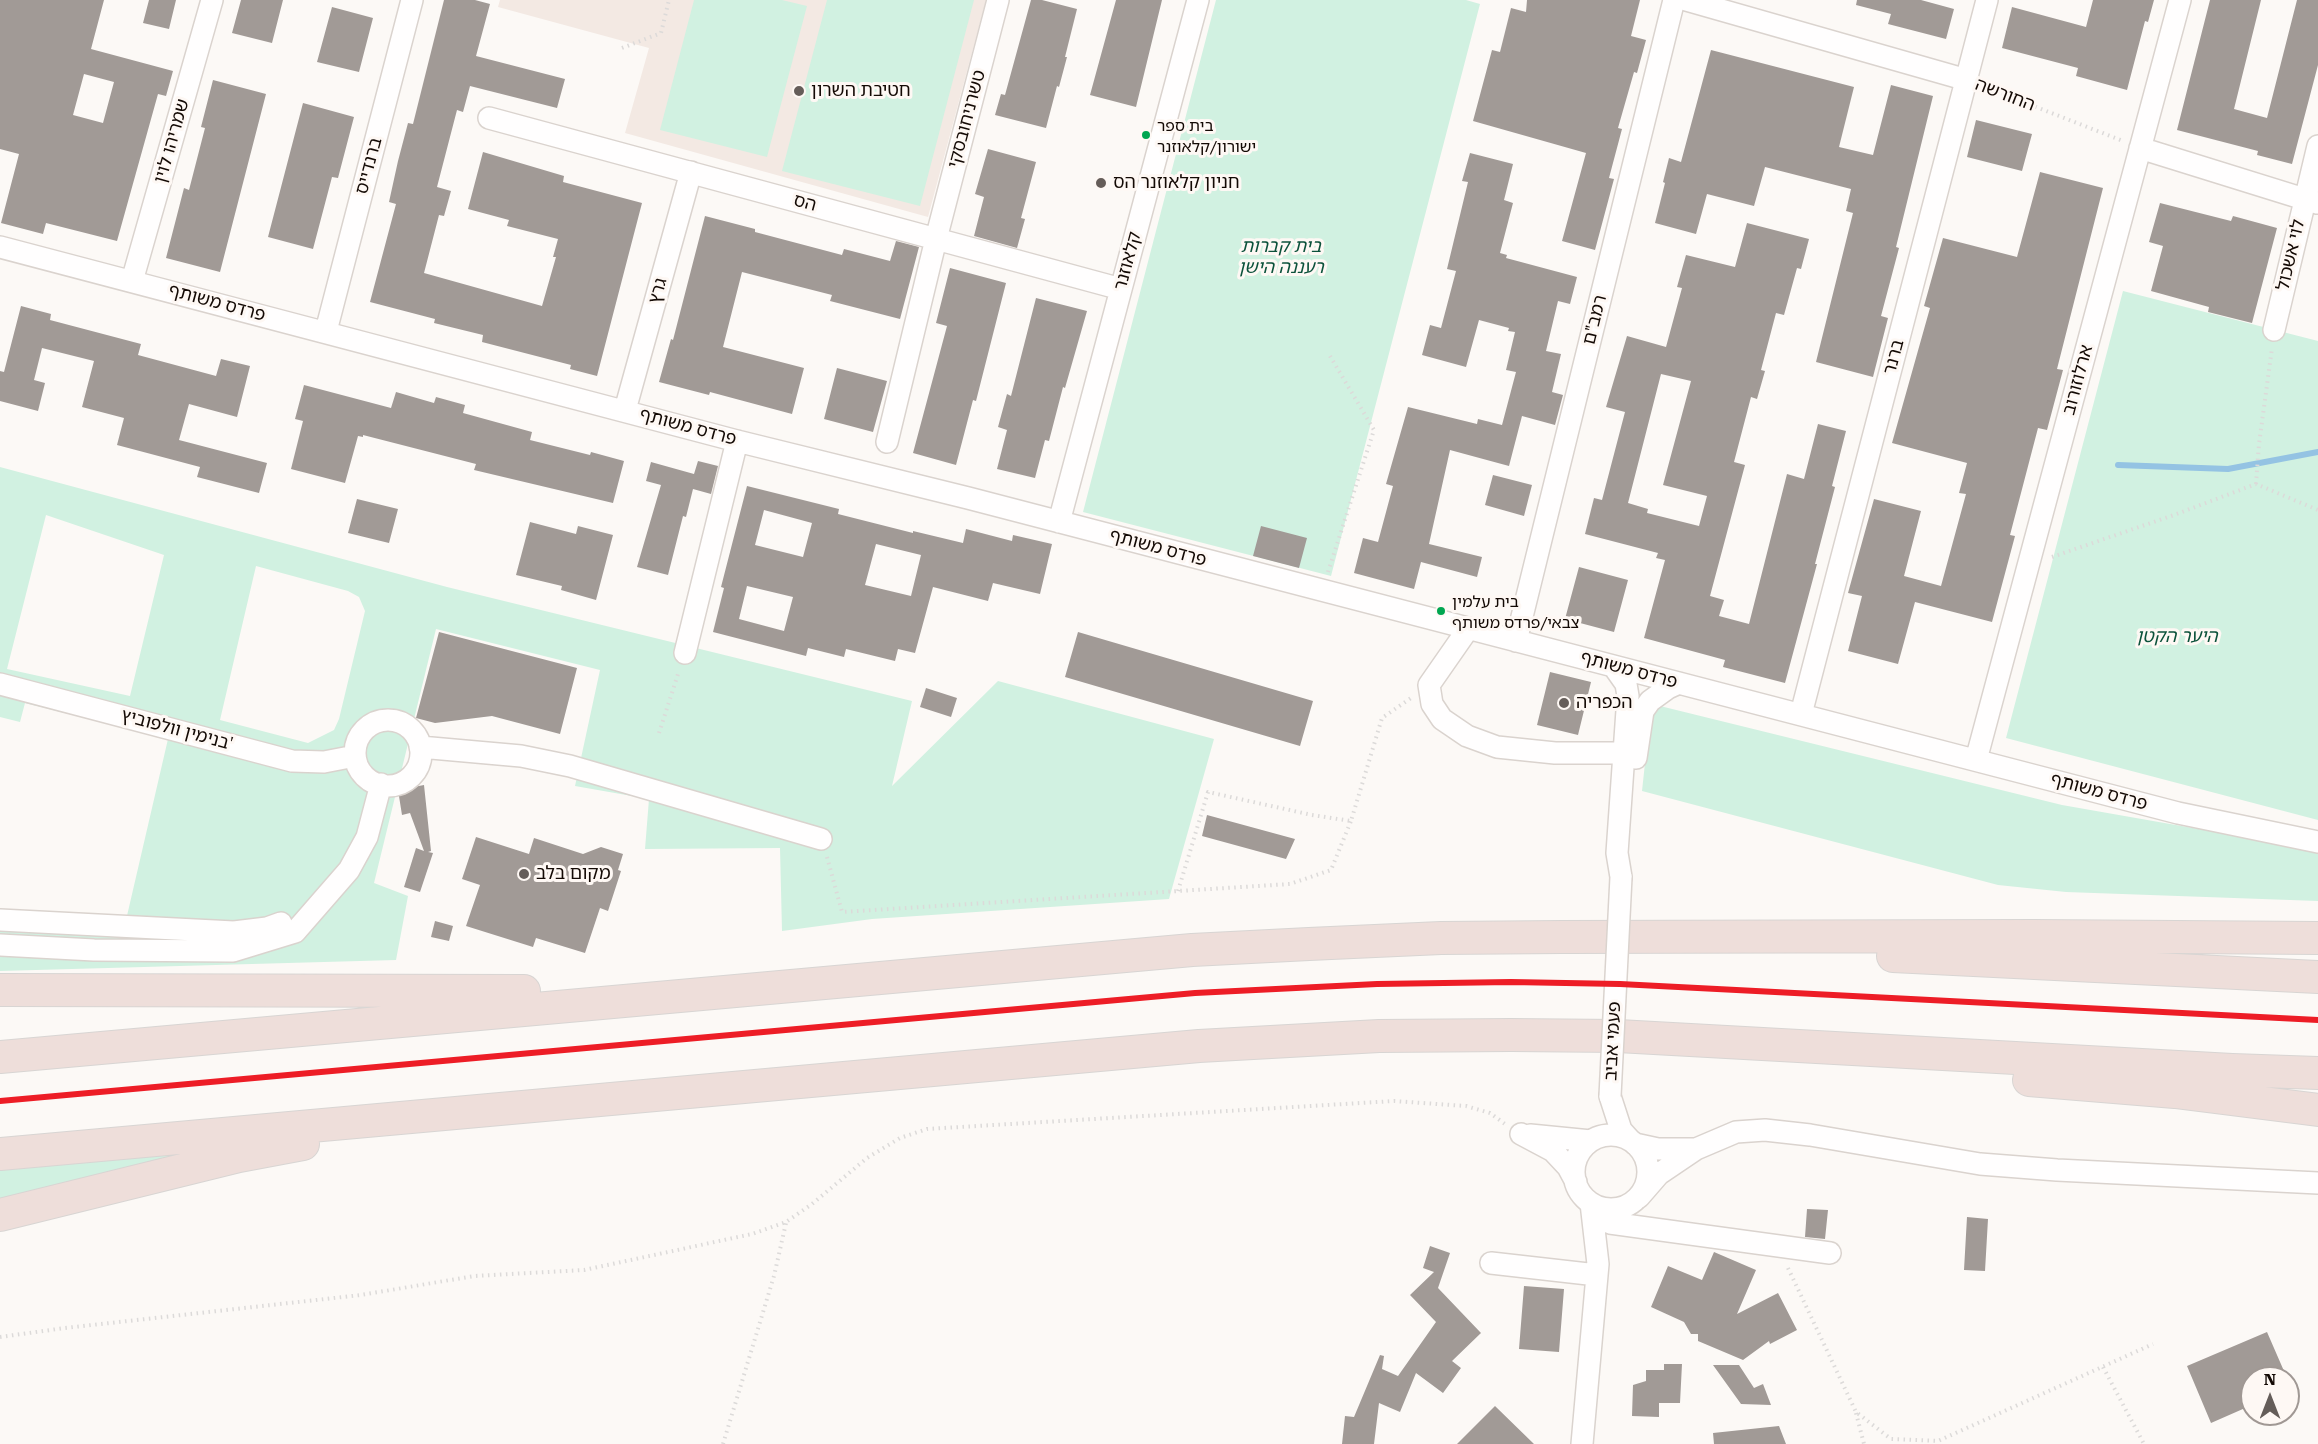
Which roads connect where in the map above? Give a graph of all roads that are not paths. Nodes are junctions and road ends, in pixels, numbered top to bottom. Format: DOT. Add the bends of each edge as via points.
graph roads {
  1 [pos="212,0"];
  2 [pos="412,0"];
  3 [pos="998,0"];
  4 [pos="1198,0"];
  5 [pos="1674,0"];
  6 [pos="1686,0"];
  7 [pos="1988,0"];
  8 [pos="2180,0"];
  9 [pos="1967,80"];
  10 [pos="489,118"];
  11 [pos="2318,146"];
  12 [pos="2140,148"];
  13 [pos="691,172"];
  14 [pos="2311,202"];
  15 [pos="936,239"];
  16 [pos="0,247"];
  17 [pos="132,281"];
  18 [pos="1121,289"];
  19 [pos="2274,330"];
  20 [pos="326,331"];
  21 [pos="625,410"];
  22 [pos="736,441"];
  23 [pos="887,442"];
  24 [pos="1059,522"];
  25 [pos="1468,629"];
  26 [pos="1516,641"];
  27 [pos="685,653"];
  28 [pos="1614,667"];
  29 [pos="1679,683"];
  30 [pos="0,684"];
  31 [pos="1801,714"];
  32 [pos="420,747"];
  33 [pos="1624,753"];
  34 [pos="355,756"];
  35 [pos="1976,760"];
  36 [pos="381,784"];
  37 [pos="821,839"];
  38 [pos="2318,842"];
  39 [pos="1621,877"];
  40 [pos="323,901"];
  41 [pos="0,920"];
  42 [pos="1562,937"];
  43 [pos="2318,938"];
  44 [pos="0,945"];
  45 [pos="2318,977"];
  46 [pos="0,990"];
  47 [pos="721,992"];
  48 [pos="1511,1035"];
  49 [pos="0,1058"];
  50 [pos="2318,1073"];
  51 [pos="877,1074"];
  52 [pos="1610,1096"];
  53 [pos="2318,1110"];
  54 [pos="1593,1140"];
  55 [pos="1633,1142"];
  56 [pos="1696,1149"];
  57 [pos="0,1154"];
  58 [pos="1576,1182"];
  59 [pos="2318,1183"];
  60 [pos="1632,1202"];
  61 [pos="1591,1203"];
  62 [pos="0,1215"];
  63 [pos="1610,1223"];
  64 [pos="1830,1253"];
  65 [pos="1491,1263"];
  66 [pos="1597,1270"];
  67 [pos="1582,1444"];
  1 -- 17 [label="street, שמריהו לוין"];
  2 -- 20 [label="street, ברנדייס"];
  3 -- 15 [label="street, טשרניחובסקי"];
  4 -- 18 [label="street, קלאוזנר"];
  5 -- 26 [label="street, רמב\"ם"];
  6 -- 9 [label="street, החורשה"];
  7 -- 9 [label="street, ברנר"];
  8 -- 12 [label="street, ארלוזורוב"];
  9 -- 31 [label="street, ברנר"];
  10 -- 13 [label="street, הס"];
  11 -- 14 [label="street, לוי אשכול"];
  12 -- 14 [label="street"];
  12 -- 35 [label="street, ארלוזורוב"];
  13 -- 15 [label="street, הס"];
  13 -- 21 [label="street, גרץ"];
  14 -- 19 [label="street, לוי אשכול"];
  15 -- 18 [label="street, הס"];
  15 -- 23 [label="street, טשרניחובסקי"];
  16 -- 17 [label="street, פרדס משותף"];
  17 -- 20 [label="street, פרדס משותף"];
  18 -- 24 [label="street, קלאוזנר"];
  20 -- 21 [label="street, פרדס משותף"];
  21 -- 22 [label="street, פרדס משותף"];
  22 -- 24 [label="street, פרדס משותף"];
  22 -- 27 [label="street"];
  24 -- 25 [label="street, פרדס משותף"];
  25 -- 26 [label="street, פרדס משותף"];
  25 -- 33 [label="street" via="1429,685 1432,704 1442,719 1467,736 1497,747 1555,753"];
  26 -- 28 [label="street, פרדס משותף"];
  28 -- 29 [label="street, פרדס משותף"];
  28 -- 33 [label="street, פעמי אביב" via="1626,684 1628,696"];
  29 -- 31 [label="street, פרדס משותף"];
  29 -- 39 [label="street, פעמי אביב" via="1650,701 1643,711"];
  30 -- 34 [label="street, בנימין וולפוביץ'" via="292,761 324,762"];
  31 -- 35 [label="street, פרדס משותף"];
  32 -- 34 [label="street" via="408,727 387,720 361,734"];
  32 -- 36 [label="street" via="421,757 410,777 400,784"];
  32 -- 37 [label="street" via="521,756 570,766"];
  33 -- 39 [label="street, פעמי אביב" via="1617,853"];
  34 -- 36 [label="street" via="368,779"];
  35 -- 38 [label="street, פרדס משותף" via="2178,813"];
  36 -- 40 [label="street" via="367,837 349,870"];
  39 -- 52 [label="street, פעמי אביב, bridge"];
  40 -- 41 [label="street" via="302,916 267,928 234,932"];
  40 -- 44 [label="street" via="296,932 233,951"];
  42 -- 43 [label="highway"];
  42 -- 45 [label="highway"];
  42 -- 47 [label="highway" via="1441,938 1192,950"];
  46 -- 47 [label="highway"];
  47 -- 49 [label="highway"];
  48 -- 50 [label="highway" via="1618,1036"];
  48 -- 51 [label="highway" via="1379,1036 1211,1045"];
  48 -- 53 [label="highway" via="2175,1092"];
  51 -- 57 [label="highway"];
  51 -- 62 [label="highway" via="314,1142 216,1161"];
  52 -- 54 [label="street, פעמי אביב"];
  52 -- 55 [label="street, פעמי אביב" via="1621,1130"];
  54 -- 55 [label="street" via="1612,1135"];
  54 -- 58 [label="street" via="1578,1155"];
  54 -- 58 [label="street" via="1521,1134 1553,1151"];
  55 -- 56 [label="street" via="1658,1149"];
  55 -- 60 [label="street" via="1644,1154 1648,1172 1647,1181"];
  56 -- 59 [label="street" via="1736,1132 1765,1130 1980,1164"];
  56 -- 60 [label="street" via="1659,1174"];
  58 -- 61 [label="street"];
  60 -- 61 [label="street" via="1606,1209"];
  60 -- 63 [label="street"];
  61 -- 66 [label="street"];
  63 -- 64 [label="street"];
  63 -- 66 [label="street"];
  65 -- 66 [label="street"];
  66 -- 67 [label="street"];
}
